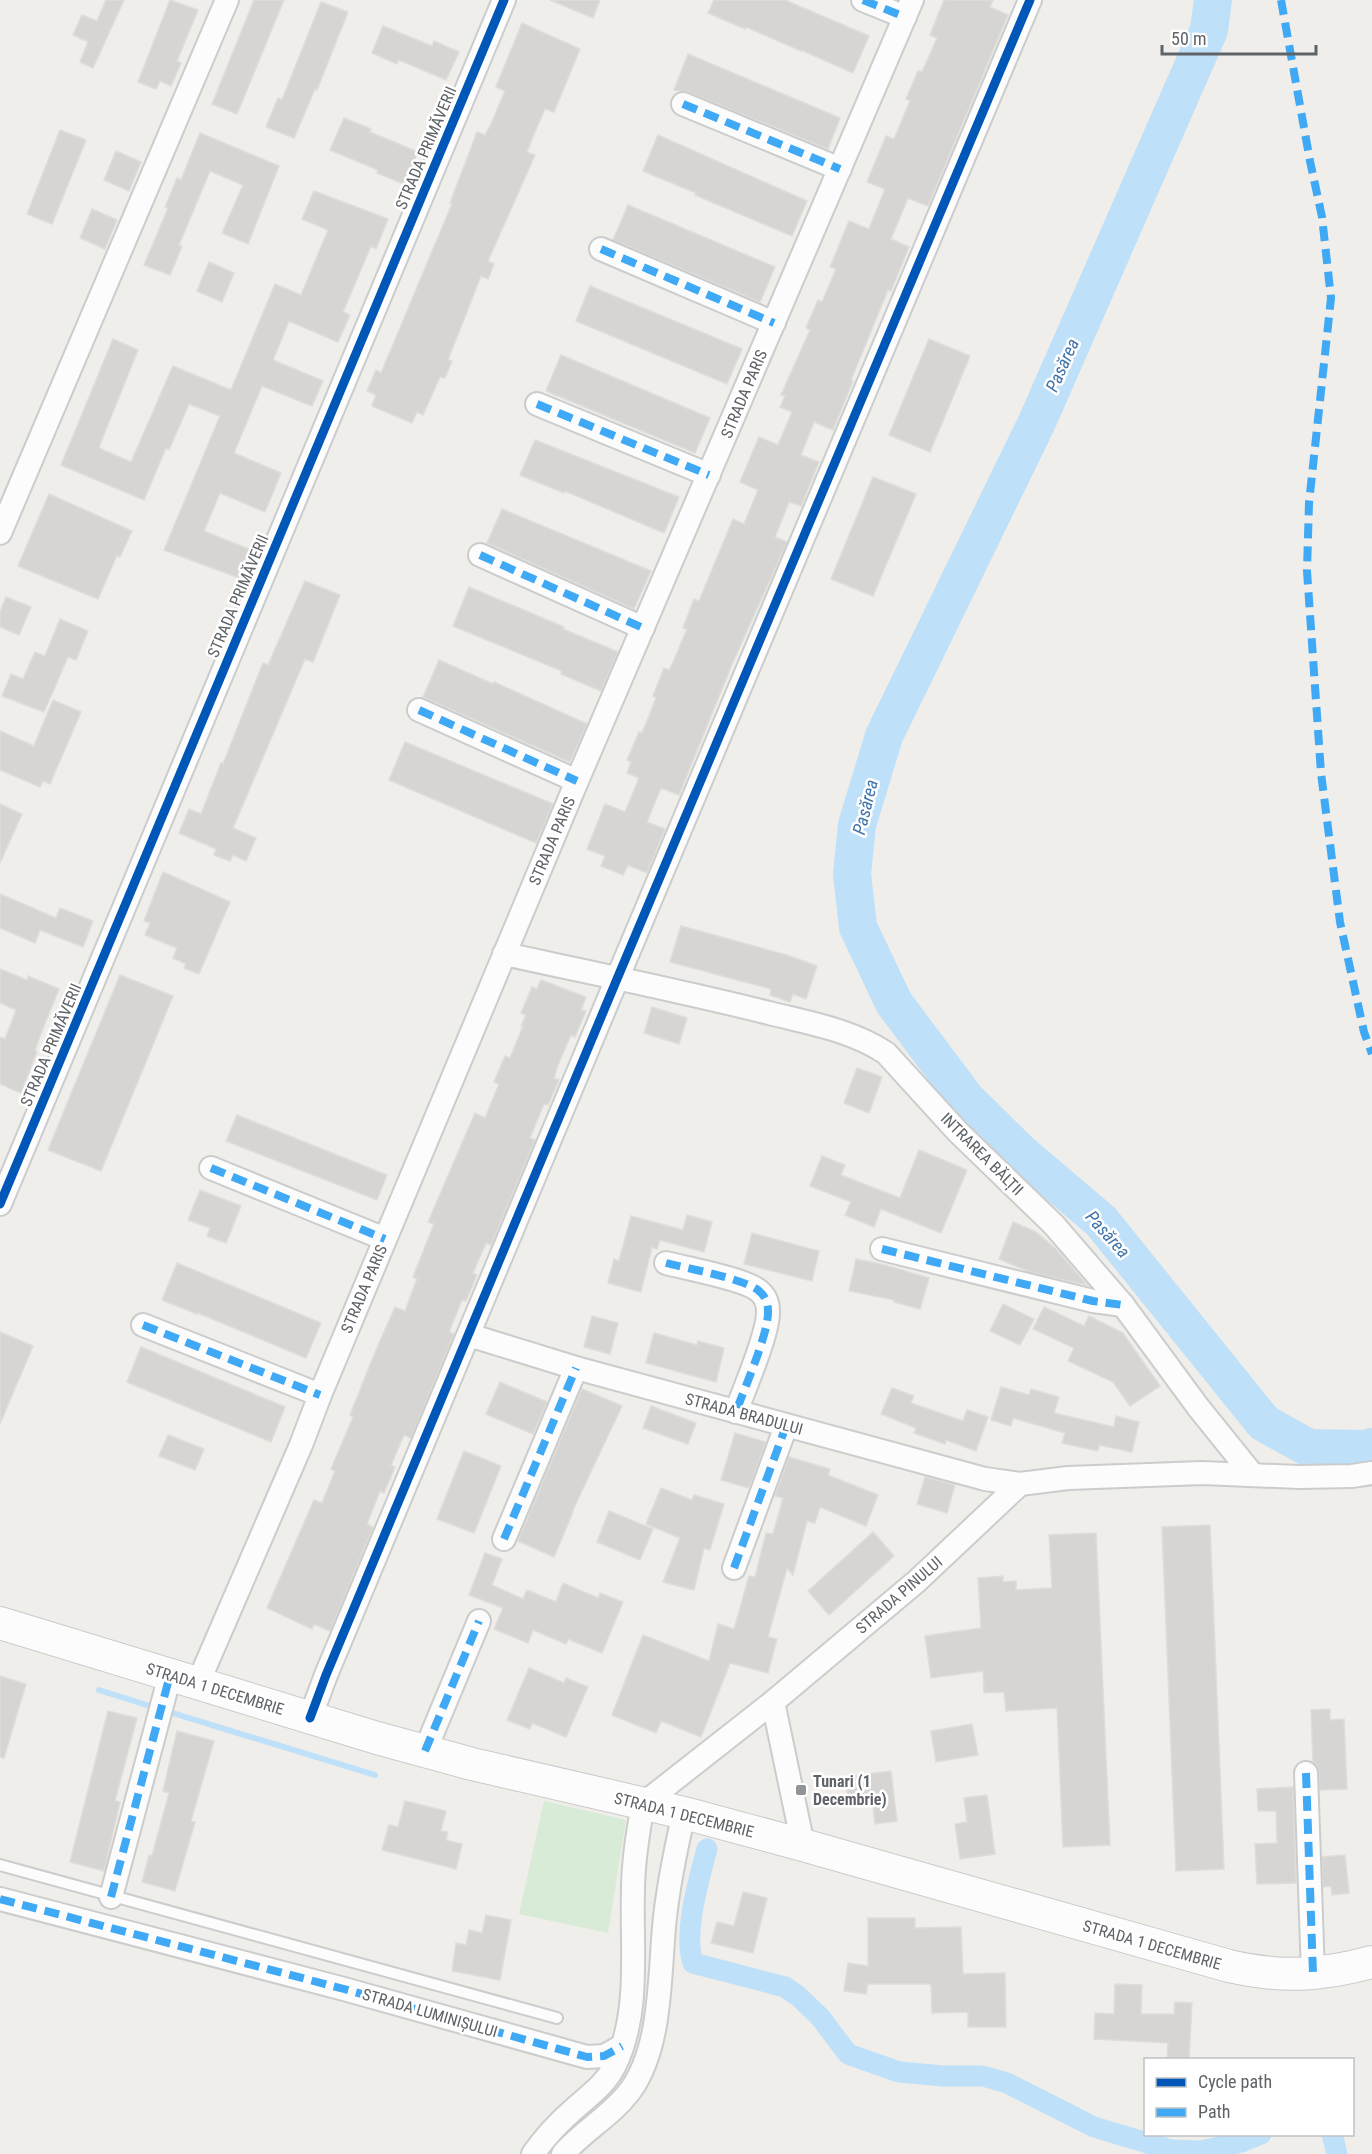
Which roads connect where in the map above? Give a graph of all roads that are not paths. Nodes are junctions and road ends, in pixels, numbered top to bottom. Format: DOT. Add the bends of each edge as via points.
graph roads {
  1 [pos="227,0"];
  2 [pos="504,0"];
  3 [pos="863,0"];
  4 [pos="1030,0"];
  5 [pos="908,8"];
  6 [pos="683,104"];
  7 [pos="840,169"];
  8 [pos="601,249"];
  9 [pos="774,323"];
  10 [pos="537,404"];
  11 [pos="709,475"];
  12 [pos="0,533"];
  13 [pos="480,555"];
  14 [pos="643,628"];
  15 [pos="419,710"];
  16 [pos="577,780"];
  17 [pos="504,954"];
  18 [pos="616,979"];
  19 [pos="211,1168"];
  20 [pos="0,1204"];
  21 [pos="385,1239"];
  22 [pos="882,1249"];
  23 [pos="666,1263"];
  24 [pos="1123,1305"];
  25 [pos="143,1325"];
  26 [pos="469,1335"];
  27 [pos="576,1368"];
  28 [pos="320,1395"];
  29 [pos="736,1412"];
  30 [pos="786,1426"];
  31 [pos="1372,1473"];
  32 [pos="1252,1474"];
  33 [pos="1020,1484"];
  34 [pos="504,1539"];
  35 [pos="734,1568"];
  36 [pos="479,1621"];
  37 [pos="0,1623"];
  38 [pos="177,1685"];
  39 [pos="773,1702"];
  40 [pos="310,1718"];
  41 [pos="425,1751"];
  42 [pos="1306,1773"];
  43 [pos="643,1803"];
  44 [pos="684,1814"];
  45 [pos="803,1845"];
  46 [pos="0,1865"];
  47 [pos="111,1896"];
  48 [pos="0,1899"];
  49 [pos="1372,1962"];
  50 [pos="1313,1974"];
  51 [pos="557,2018"];
  52 [pos="622,2046"];
  53 [pos="533,2154"];
  54 [pos="563,2154"];
  1 -- 12 [label="street"];
  2 -- 20 [label="street, STRADA PRIMĂVERII"];
  3 -- 5 [label="street"];
  4 -- 18 [label="street"];
  5 -- 7 [label="street, STRADA PARIS"];
  6 -- 7 [label="street"];
  7 -- 9 [label="street, STRADA PARIS"];
  8 -- 9 [label="street"];
  9 -- 11 [label="street, STRADA PARIS"];
  10 -- 11 [label="street"];
  11 -- 14 [label="street, STRADA PARIS"];
  13 -- 14 [label="street"];
  14 -- 16 [label="street, STRADA PARIS"];
  15 -- 16 [label="street"];
  16 -- 17 [label="street, STRADA PARIS"];
  17 -- 18 [label="street, INTRAREA BĂLȚII"];
  17 -- 21 [label="street, STRADA PARIS"];
  18 -- 24 [label="street, INTRAREA BĂLȚII" via="834,1030 873,1044 1054,1225"];
  18 -- 26 [label="street"];
  19 -- 21 [label="street"];
  21 -- 28 [label="street, STRADA PARIS"];
  22 -- 24 [label="street"];
  23 -- 29 [label="street" via="757,1289 766,1300 768,1312 763,1335"];
  24 -- 32 [label="street, INTRAREA BĂLȚII"];
  25 -- 28 [label="street"];
  26 -- 27 [label="street, STRADA BRADULUI"];
  26 -- 40 [label="street"];
  27 -- 29 [label="street, STRADA BRADULUI"];
  27 -- 34 [label="street"];
  28 -- 38 [label="street, STRADA PARIS" via="301,1445"];
  29 -- 30 [label="street, STRADA BRADULUI"];
  30 -- 33 [label="street, STRADA BRADULUI" via="984,1479"];
  30 -- 35 [label="street"];
  31 -- 32 [label="street, STRADA BRADULUI" via="1299,1477"];
  32 -- 33 [label="street, STRADA BRADULUI" via="1068,1478"];
  33 -- 39 [label="street, STRADA PINULUI" via="917,1581"];
  36 -- 41 [label="street"];
  37 -- 38 [label="main road, STRADA 1 DECEMBRIE"];
  38 -- 40 [label="main road, STRADA 1 DECEMBRIE"];
  38 -- 47 [label="street, STRADA PARIS" via="158,1720"];
  39 -- 43 [label="street, STRADA PINULUI"];
  39 -- 45 [label="street"];
  40 -- 41 [label="main road, STRADA 1 DECEMBRIE"];
  41 -- 43 [label="main road, STRADA 1 DECEMBRIE"];
  42 -- 50 [label="street"];
  43 -- 44 [label="main road, STRADA 1 DECEMBRIE"];
  43 -- 52 [label="street" via="633,1890 630,2023"];
  44 -- 45 [label="main road, STRADA 1 DECEMBRIE"];
  44 -- 54 [label="street" via="665,1917 651,2044 630,2091"];
  45 -- 50 [label="main road, STRADA 1 DECEMBRIE" via="1229,1966 1280,1975"];
  46 -- 47 [label="lane"];
  47 -- 51 [label="lane"];
  48 -- 52 [label="street, STRADA LUMINIȘULUI" via="587,2057 604,2056"];
  49 -- 50 [label="main road, STRADA 1 DECEMBRIE"];
  52 -- 53 [label="street" via="614,2067 599,2088 547,2134"];
}
